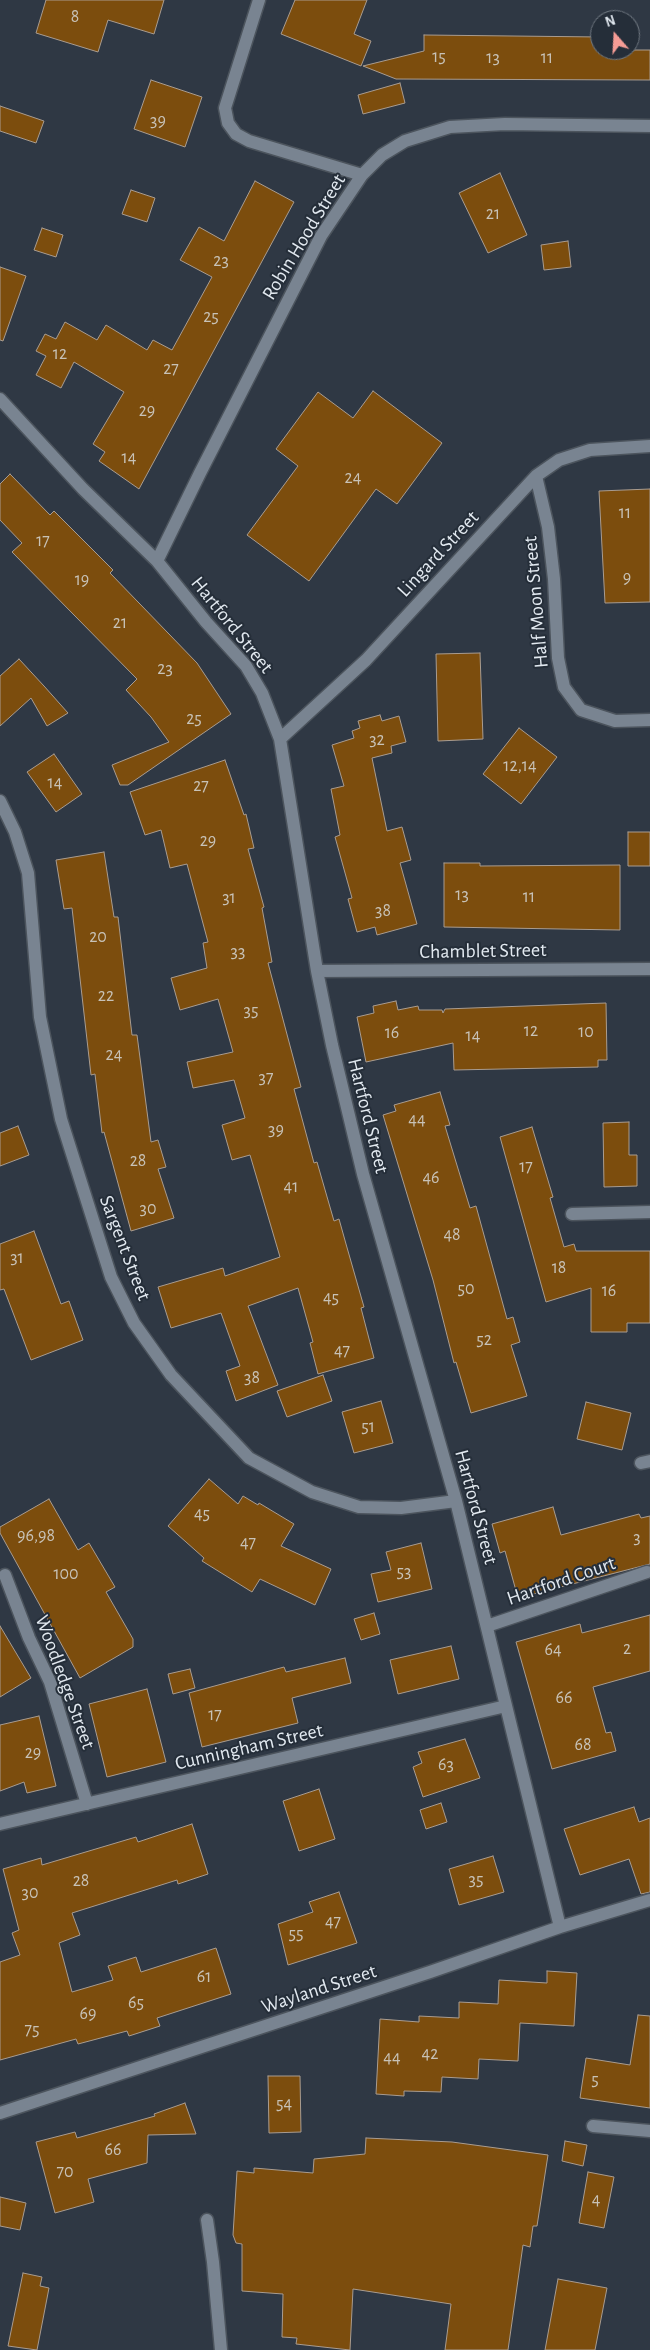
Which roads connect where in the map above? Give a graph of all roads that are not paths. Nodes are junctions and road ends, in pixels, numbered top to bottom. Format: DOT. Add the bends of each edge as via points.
graph roads {
  1 [pos="259,0"];
  2 [pos="650,126"];
  3 [pos="362,175"];
  4 [pos="0,399"];
  5 [pos="650,446"];
  6 [pos="536,476"];
  7 [pos="157,561"];
  8 [pos="650,720"];
  9 [pos="280,739"];
  10 [pos="0,801"];
  11 [pos="650,969"];
  12 [pos="317,971"];
  13 [pos="650,1212"];
  14 [pos="572,1214"];
  15 [pos="456,1501"];
  16 [pos="647,1572"];
  17 [pos="5,1575"];
  18 [pos="487,1626"];
  19 [pos="506,1706"];
  20 [pos="87,1804"];
  21 [pos="0,1824"];
  22 [pos="650,1900"];
  23 [pos="630,1906"];
  24 [pos="650,1909"];
  25 [pos="560,1927"];
  26 [pos="0,2113"];
  27 [pos="593,2126"];
  28 [pos="650,2132"];
  29 [pos="207,2220"];
  30 [pos="221,2350"];
  1 -- 3 [label="street" via="224,108 228,123 236,134 249,141"];
  2 -- 3 [label="street, Robin Hood Street" via="505,124 450,127 405,140 382,155"];
  3 -- 7 [label="street, Robin Hood Street" via="321,236"];
  4 -- 7 [label="street, Hartford Street" via="83,489"];
  5 -- 6 [label="street, Lingard Street" via="590,450 559,460"];
  6 -- 8 [label="street, Half Moon Street" via="548,527 558,658 564,686 581,710 615,721"];
  6 -- 9 [label="street, Lingard Street" via="366,660"];
  7 -- 9 [label="street, Hartford Street" via="246,666 262,693"];
  9 -- 12 [label="street, Hartford Street"];
  10 -- 15 [label="street, Sargent Street" via="15,832 28,873 40,1018 62,1119 111,1277 134,1323 171,1375 249,1458 312,1492 359,1507 401,1508"];
  11 -- 12 [label="street, Chamblet Street"];
  12 -- 15 [label="street, Hartford Street" via="362,1174"];
  13 -- 14 [label="street"];
  15 -- 18 [label="street, Hartford Street"];
  16 -- 18 [label="street, Hartford Court"];
  17 -- 20 [label="street, Woodledge Street" via="50,1682"];
  18 -- 19 [label="street, Hartford Street"];
  19 -- 20 [label="street, Cunningham Street"];
  19 -- 25 [label="street, Hartford Street"];
  20 -- 21 [label="street, Cunningham Street"];
  22 -- 23 [label="street, Wayland Street"];
  23 -- 24 [label="street"];
  23 -- 25 [label="street, Wayland Street"];
  25 -- 26 [label="street, Wayland Street"];
  27 -- 28 [label="street"];
  29 -- 30 [label="street"];
}
